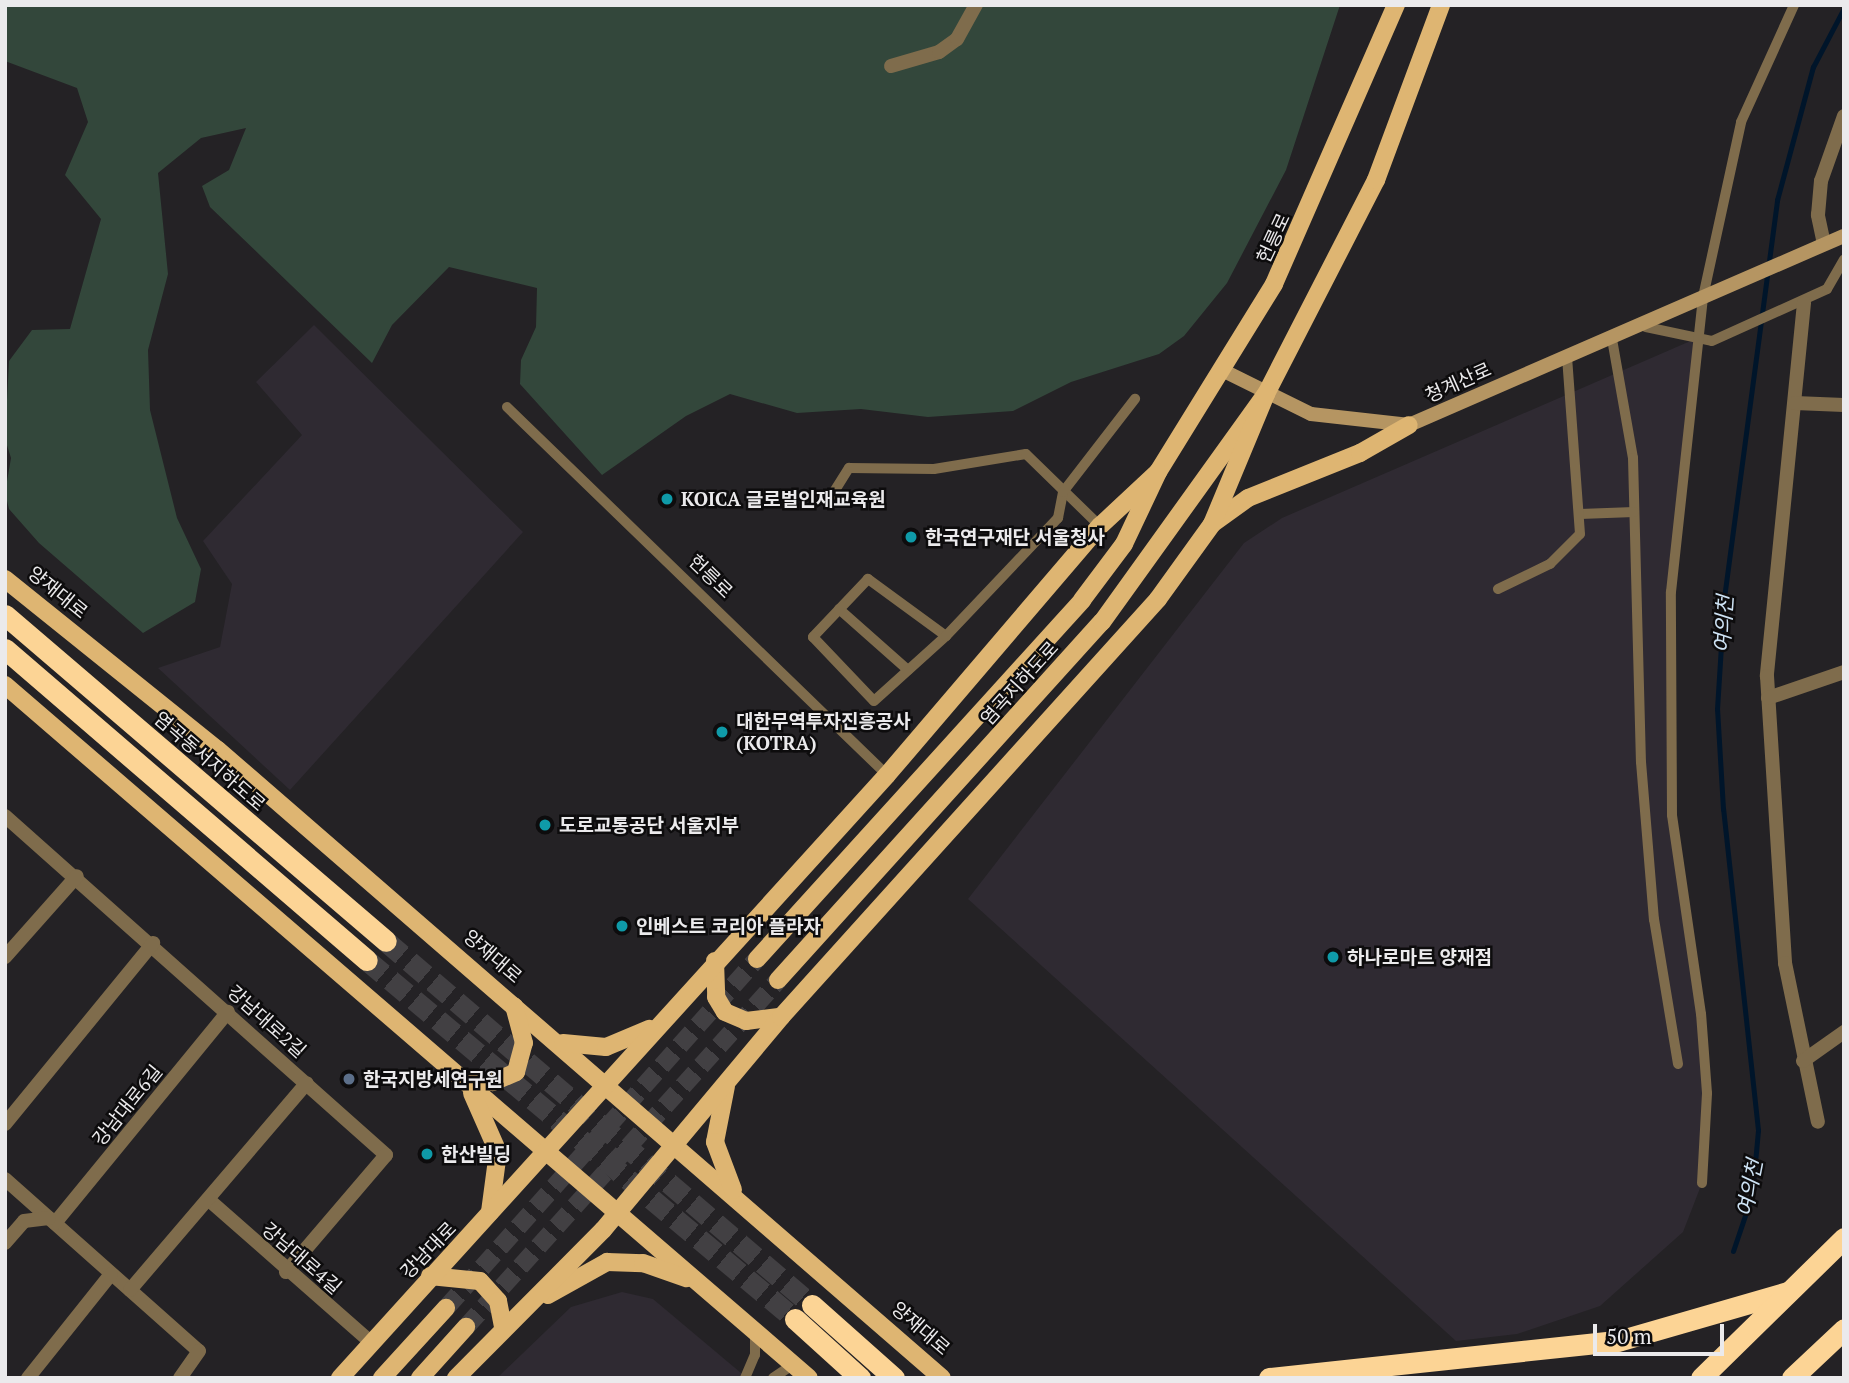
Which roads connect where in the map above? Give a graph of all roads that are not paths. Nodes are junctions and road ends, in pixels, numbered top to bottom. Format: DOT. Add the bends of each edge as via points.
graph roads {
  1 [pos="976,5"];
  2 [pos="1396,5"];
  3 [pos="1441,5"];
  4 [pos="1794,5"];
  5 [pos="891,66"];
  6 [pos="1844,116"];
  7 [pos="1844,236"];
  8 [pos="1824,244"];
  9 [pos="1844,259"];
  10 [pos="1703,297"];
  11 [pos="1804,303"];
  12 [pos="1646,327"];
  13 [pos="1612,339"];
  14 [pos="1707,342"];
  15 [pos="1567,355"];
  16 [pos="1224,371"];
  17 [pos="1266,394"];
  18 [pos="1135,399"];
  19 [pos="1796,403"];
  20 [pos="1844,405"];
  21 [pos="507,407"];
  22 [pos="1409,425"];
  23 [pos="1158,472"];
  24 [pos="1063,492"];
  25 [pos="832,495"];
  26 [pos="1634,513"];
  27 [pos="1580,514"];
  28 [pos="1212,524"];
  29 [pos="1100,526"];
  30 [pos="5,579"];
  31 [pos="1498,589"];
  32 [pos="839,609"];
  33 [pos="5,615"];
  34 [pos="946,636"];
  35 [pos="5,649"];
  36 [pos="908,670"];
  37 [pos="1844,672"];
  38 [pos="5,685"];
  39 [pos="1769,698"];
  40 [pos="887,775"];
  41 [pos="5,816"];
  42 [pos="77,876"];
  43 [pos="386,941"];
  44 [pos="153,943"];
  45 [pos="5,957"];
  46 [pos="757,959"];
  47 [pos="367,960"];
  48 [pos="715,961"];
  49 [pos="778,980"];
  50 [pos="512,1002"];
  51 [pos="229,1012"];
  52 [pos="668,1014"];
  53 [pos="781,1017"];
  54 [pos="1844,1032"];
  55 [pos="559,1042"];
  56 [pos="1803,1061"];
  57 [pos="1678,1064"];
  58 [pos="732,1074"];
  59 [pos="463,1078"];
  60 [pos="307,1083"];
  61 [pos="607,1084"];
  62 [pos="1818,1122"];
  63 [pos="5,1124"];
  64 [pos="675,1143"];
  65 [pos="548,1152"];
  66 [pos="5,1178"];
  67 [pos="1702,1183"];
  68 [pos="209,1200"];
  69 [pos="740,1202"];
  70 [pos="617,1213"];
  71 [pos="488,1218"];
  72 [pos="52,1220"];
  73 [pos="1844,1238"];
  74 [pos="5,1243"];
  75 [pos="286,1272"];
  76 [pos="111,1274"];
  77 [pos="429,1276"];
  78 [pos="130,1290"];
  79 [pos="1788,1292"];
  80 [pos="812,1305"];
  81 [pos="725,1307"];
  82 [pos="446,1308"];
  83 [pos="795,1319"];
  84 [pos="503,1326"];
  85 [pos="466,1327"];
  86 [pos="1844,1328"];
  87 [pos="755,1332"];
  88 [pos="372,1343"];
  89 [pos="794,1364"];
  90 [pos="28,1378"];
  91 [pos="180,1378"];
  92 [pos="340,1378"];
  93 [pos="382,1378"];
  94 [pos="421,1378"];
  95 [pos="456,1378"];
  96 [pos="745,1378"];
  97 [pos="773,1378"];
  98 [pos="809,1378"];
  99 [pos="860,1378"];
  100 [pos="894,1378"];
  101 [pos="942,1378"];
  102 [pos="1269,1378"];
  103 [pos="1701,1378"];
  104 [pos="1792,1378"];
  1 -- 5 [label="street" via="957,39 939,52"];
  2 -- 16 [label="main road, 헌릉로" via="1323,181"];
  3 -- 17 [label="main road" via="1376,180"];
  4 -- 10 [label="lane" via="1741,122"];
  6 -- 8 [label="street" via="1821,181 1818,215"];
  7 -- 8 [label="main road, 청계산로"];
  8 -- 10 [label="main road, 청계산로"];
  9 -- 11 [label="lane" via="1827,289"];
  10 -- 12 [label="main road, 청계산로"];
  10 -- 14 [label="lane"];
  11 -- 14 [label="lane"];
  11 -- 19 [label="street"];
  12 -- 13 [label="main road, 청계산로"];
  12 -- 14 [label="lane"];
  13 -- 15 [label="main road, 청계산로"];
  13 -- 26 [label="lane" via="1633,458"];
  14 -- 67 [label="lane" via="1671,592 1668,693 1672,815 1707,1093"];
  15 -- 22 [label="main road, 청계산로"];
  15 -- 27 [label="lane"];
  16 -- 17 [label="main road, 청계산로"];
  16 -- 23 [label="main road, 헌릉로"];
  17 -- 22 [label="main road, 청계산로" via="1311,414"];
  17 -- 28 [label="main road"];
  17 -- 49 [label="main road, 염곡지하도로" via="1102,622"];
  18 -- 24 [label="lane"];
  19 -- 20 [label="street"];
  19 -- 39 [label="street" via="1768,634"];
  21 -- 40 [label="lane, 헌릉로"];
  22 -- 28 [label="main road" via="1360,453 1248,498"];
  23 -- 29 [label="main road, 강남대로"];
  23 -- 46 [label="main road, 염곡지하도로" via="1124,544 1082,600"];
  24 -- 25 [label="lane" via="1026,454 934,469 849,468"];
  24 -- 29 [label="lane"];
  24 -- 34 [label="lane" via="1058,518"];
  26 -- 27 [label="lane"];
  26 -- 57 [label="lane" via="1650,864"];
  27 -- 31 [label="lane" via="1580,534 1550,564"];
  28 -- 53 [label="main road" via="1100,669"];
  29 -- 40 [label="main road, 강남대로"];
  30 -- 50 [label="main road, 양재대로" via="218,750"];
  32 -- 34 [label="lane" via="868,579"];
  32 -- 36 [label="lane"];
  32 -- 36 [label="lane" via="813,637 874,701"];
  33 -- 43 [label="highway, 염곡동서지하도로"];
  34 -- 36 [label="lane"];
  35 -- 47 [label="highway"];
  37 -- 39 [label="street"];
  38 -- 59 [label="main road"];
  39 -- 56 [label="street" via="1785,963"];
  40 -- 48 [label="main road, 강남대로"];
  41 -- 42 [label="street, 강남대로2길"];
  42 -- 44 [label="street, 강남대로2길"];
  42 -- 45 [label="street"];
  44 -- 51 [label="street, 강남대로2길"];
  44 -- 63 [label="street"];
  48 -- 52 [label="main road, 강남대로"];
  48 -- 53 [label="main road" via="715,990 725,1012 746,1021"];
  50 -- 55 [label="main road, 양재대로"];
  50 -- 59 [label="main road" via="522,1031 521,1065 501,1080"];
  51 -- 60 [label="street, 강남대로2길"];
  51 -- 72 [label="street, 강남대로6길"];
  52 -- 55 [label="main road" via="615,1046"];
  52 -- 61 [label="main road, 강남대로"];
  53 -- 58 [label="main road"];
  54 -- 56 [label="street"];
  55 -- 61 [label="main road, 양재대로"];
  56 -- 62 [label="street"];
  58 -- 64 [label="main road"];
  58 -- 69 [label="main road" via="715,1142"];
  59 -- 65 [label="main road"];
  59 -- 71 [label="main road" via="498,1152 498,1186"];
  60 -- 68 [label="street"];
  60 -- 75 [label="street, 강남대로2길" via="386,1155"];
  61 -- 64 [label="main road, 양재대로"];
  61 -- 65 [label="main road, 강남대로"];
  64 -- 69 [label="main road, 양재대로"];
  64 -- 70 [label="main road"];
  65 -- 70 [label="main road"];
  65 -- 71 [label="main road, 강남대로"];
  66 -- 72 [label="street"];
  68 -- 75 [label="street, 강남대로4길"];
  68 -- 78 [label="street"];
  69 -- 101 [label="main road, 양재대로"];
  70 -- 81 [label="main road"];
  70 -- 84 [label="main road"];
  71 -- 77 [label="main road, 강남대로"];
  72 -- 74 [label="street" via="24,1221"];
  72 -- 76 [label="street"];
  73 -- 79 [label="highway"];
  75 -- 88 [label="street, 강남대로4길"];
  76 -- 78 [label="street"];
  76 -- 90 [label="street"];
  77 -- 84 [label="main road" via="480,1281 498,1301"];
  77 -- 88 [label="main road, 강남대로"];
  78 -- 91 [label="street" via="199,1352"];
  79 -- 102 [label="highway" via="1618,1341"];
  79 -- 103 [label="highway"];
  80 -- 100 [label="highway"];
  81 -- 84 [label="main road" via="686,1278 614,1261 588,1268"];
  81 -- 87 [label="main road"];
  82 -- 93 [label="main road"];
  83 -- 99 [label="highway"];
  84 -- 95 [label="main road"];
  85 -- 94 [label="main road"];
  86 -- 104 [label="highway"];
  87 -- 89 [label="main road"];
  87 -- 96 [label="lane" via="755,1355"];
  88 -- 92 [label="main road, 강남대로"];
  89 -- 97 [label="lane"];
  89 -- 98 [label="main road"];
}
